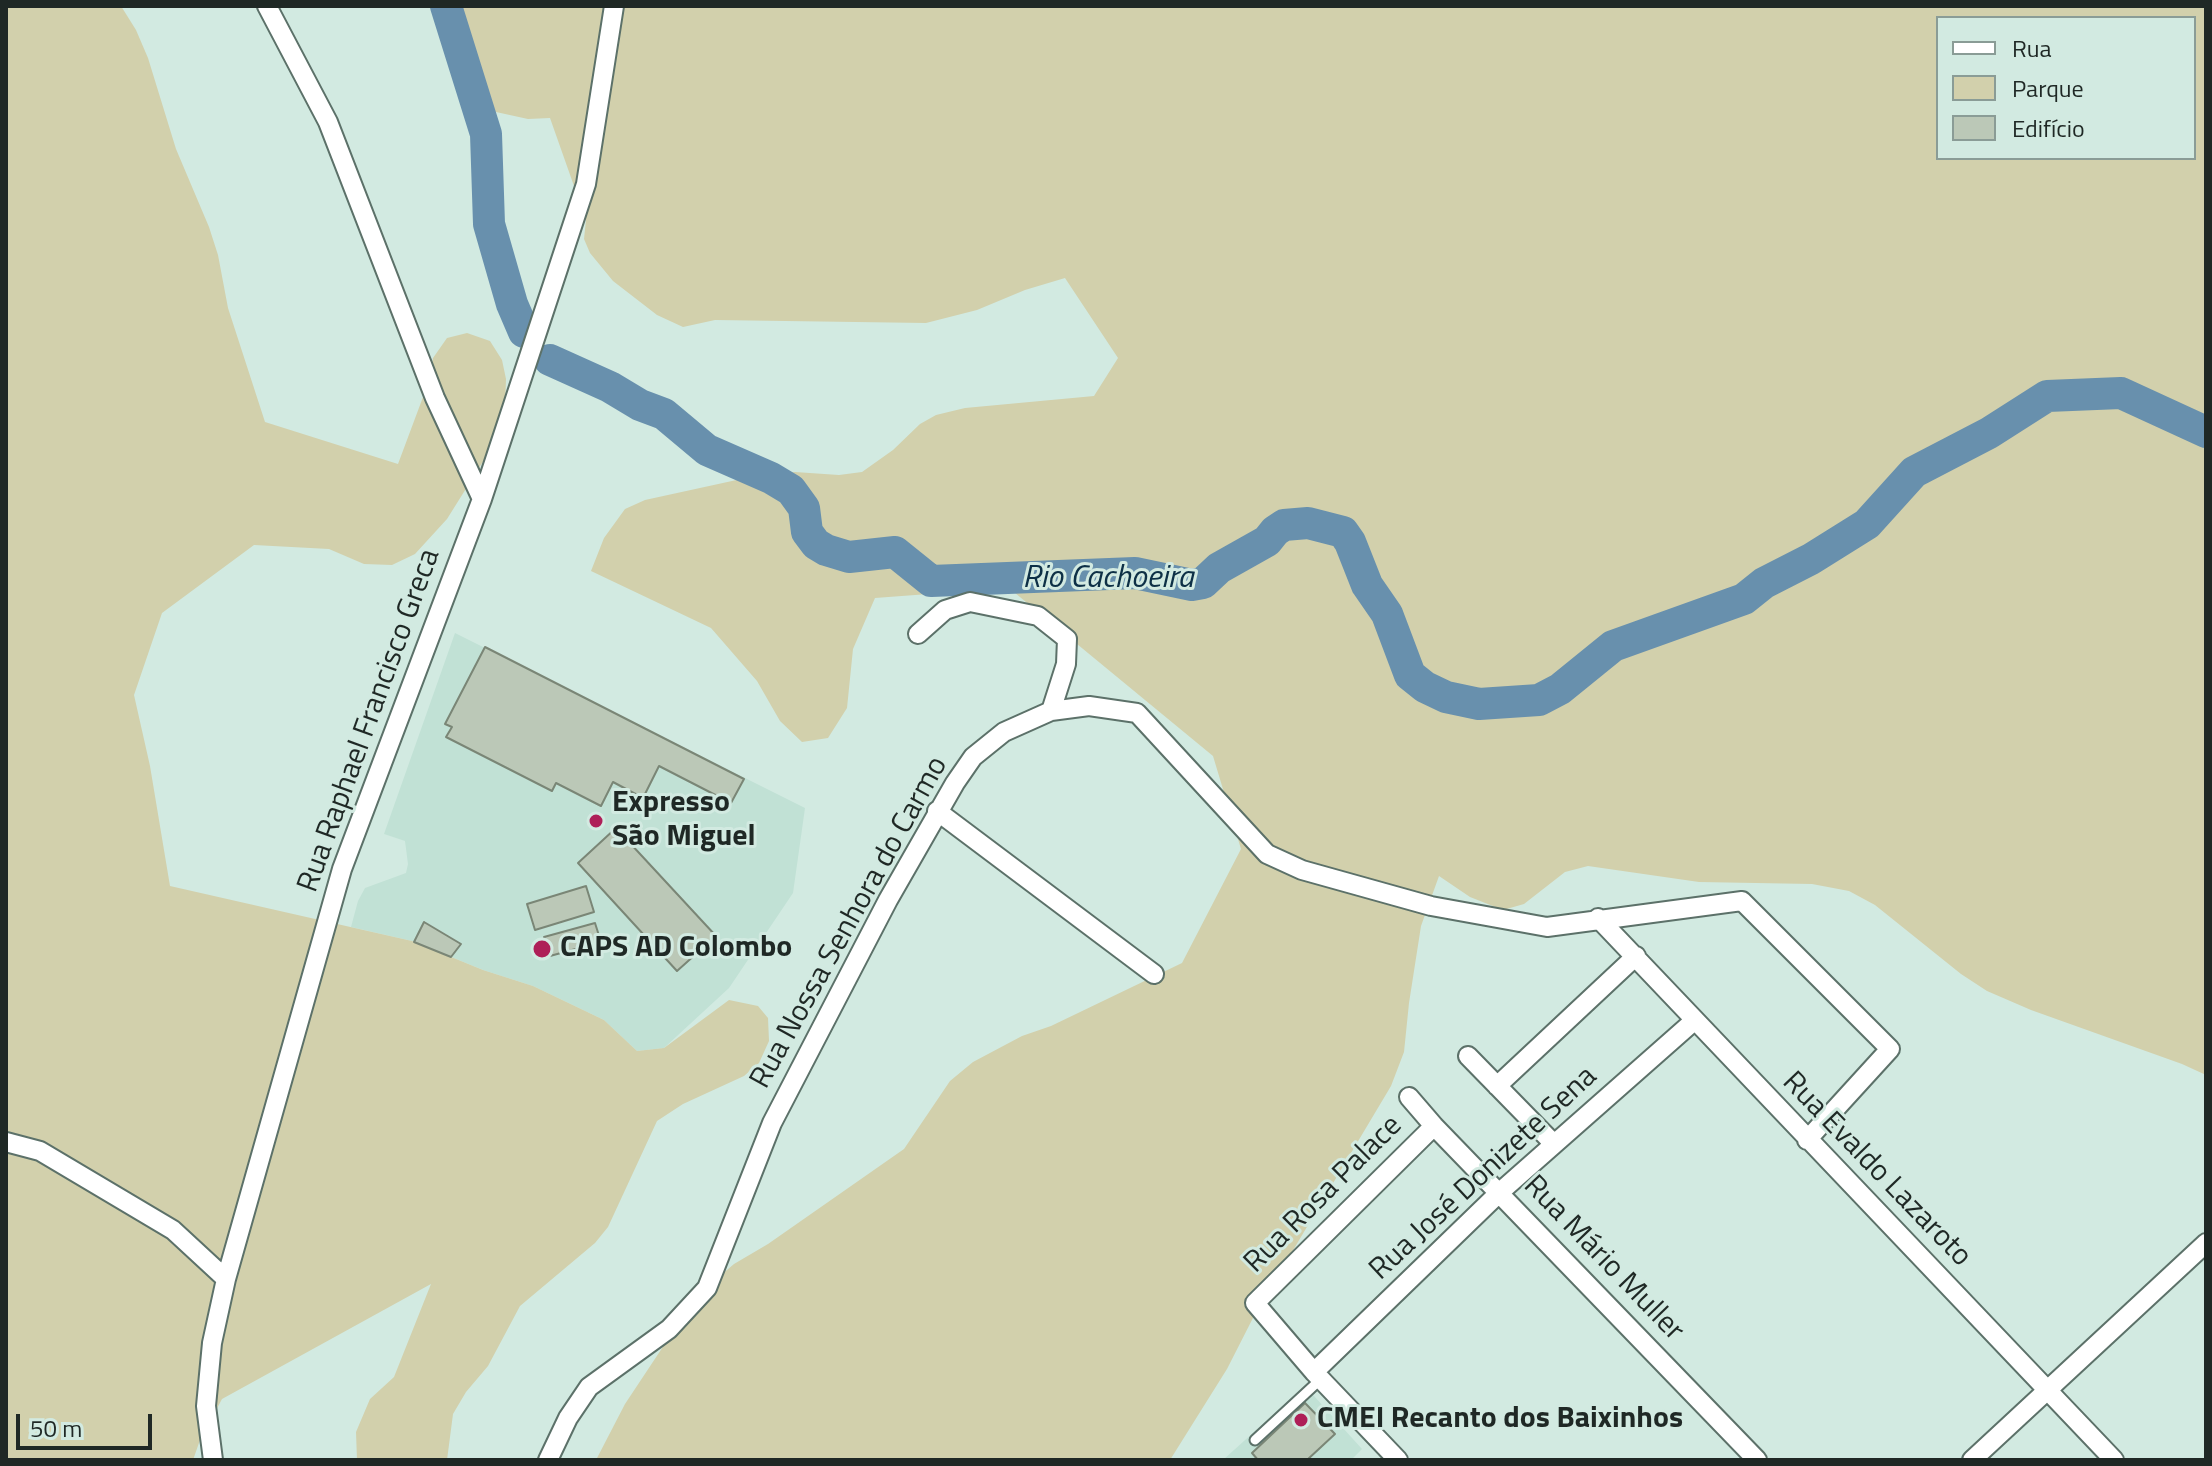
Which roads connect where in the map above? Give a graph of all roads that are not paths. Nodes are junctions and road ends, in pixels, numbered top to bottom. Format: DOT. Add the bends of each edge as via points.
graph roads {
  1 [pos="267,6"];
  2 [pos="614,6"];
  3 [pos="482,499"];
  4 [pos="918,634"];
  5 [pos="1051,711"];
  6 [pos="937,811"];
  7 [pos="1598,918"];
  8 [pos="1636,956"];
  9 [pos="1154,974"];
  10 [pos="1695,1020"];
  11 [pos="1468,1056"];
  12 [pos="1497,1086"];
  13 [pos="1409,1097"];
  14 [pos="1434,1126"];
  15 [pos="1807,1140"];
  16 [pos="6,1142"];
  17 [pos="1554,1144"];
  18 [pos="1500,1192"];
  19 [pos="2206,1243"];
  20 [pos="226,1279"];
  21 [pos="1317,1375"];
  22 [pos="2048,1389"];
  23 [pos="1255,1440"];
  24 [pos="213,1460"];
  25 [pos="548,1460"];
  26 [pos="1398,1460"];
  27 [pos="1757,1460"];
  28 [pos="1972,1460"];
  29 [pos="2114,1460"];
  1 -- 3 [label="street" via="328,122 435,398"];
  2 -- 3 [label="street, Rua Raphael Francisco Greca" via="586,184"];
  3 -- 20 [label="street, Rua Raphael Francisco Greca" via="342,869"];
  4 -- 5 [label="street" via="945,610 970,602 1038,616 1067,639 1066,664"];
  5 -- 6 [label="street, Rua Nossa Senhora do Carmo" via="1004,732 973,757"];
  5 -- 7 [label="street, Rua Nossa Senhora do Carmo" via="1089,706 1137,713 1267,854 1302,870 1431,906 1547,927"];
  6 -- 9 [label="street"];
  6 -- 25 [label="street, Rua Nossa Senhora do Carmo" via="772,1123 707,1288 669,1329 589,1387"];
  7 -- 8 [label="street, Rua Evaldo Lazaroto"];
  7 -- 15 [label="street, Rua Nossa Senhora do Carmo" via="1742,901 1890,1049"];
  8 -- 10 [label="street, Rua Evaldo Lazaroto"];
  8 -- 12 [label="street"];
  10 -- 15 [label="street, Rua Evaldo Lazaroto"];
  10 -- 17 [label="street, Rua José Donizete Sena"];
  11 -- 12 [label="street"];
  12 -- 17 [label="street"];
  13 -- 14 [label="street, Rua Mário Muller"];
  14 -- 18 [label="street, Rua Mário Muller"];
  14 -- 21 [label="street, Rua Rosa Palace" via="1255,1303"];
  15 -- 22 [label="street, Rua Evaldo Lazaroto"];
  16 -- 20 [label="street" via="40,1151 173,1230"];
  17 -- 18 [label="street, Rua José Donizete Sena"];
  18 -- 21 [label="street, Rua José Donizete Sena"];
  18 -- 27 [label="street, Rua Mário Muller"];
  19 -- 22 [label="street"];
  20 -- 24 [label="street, Rua Raphael Francisco Greca" via="206,1406"];
  21 -- 23 [label="lane"];
  21 -- 26 [label="street"];
  22 -- 28 [label="street"];
  22 -- 29 [label="street, Rua Evaldo Lazaroto"];
}
